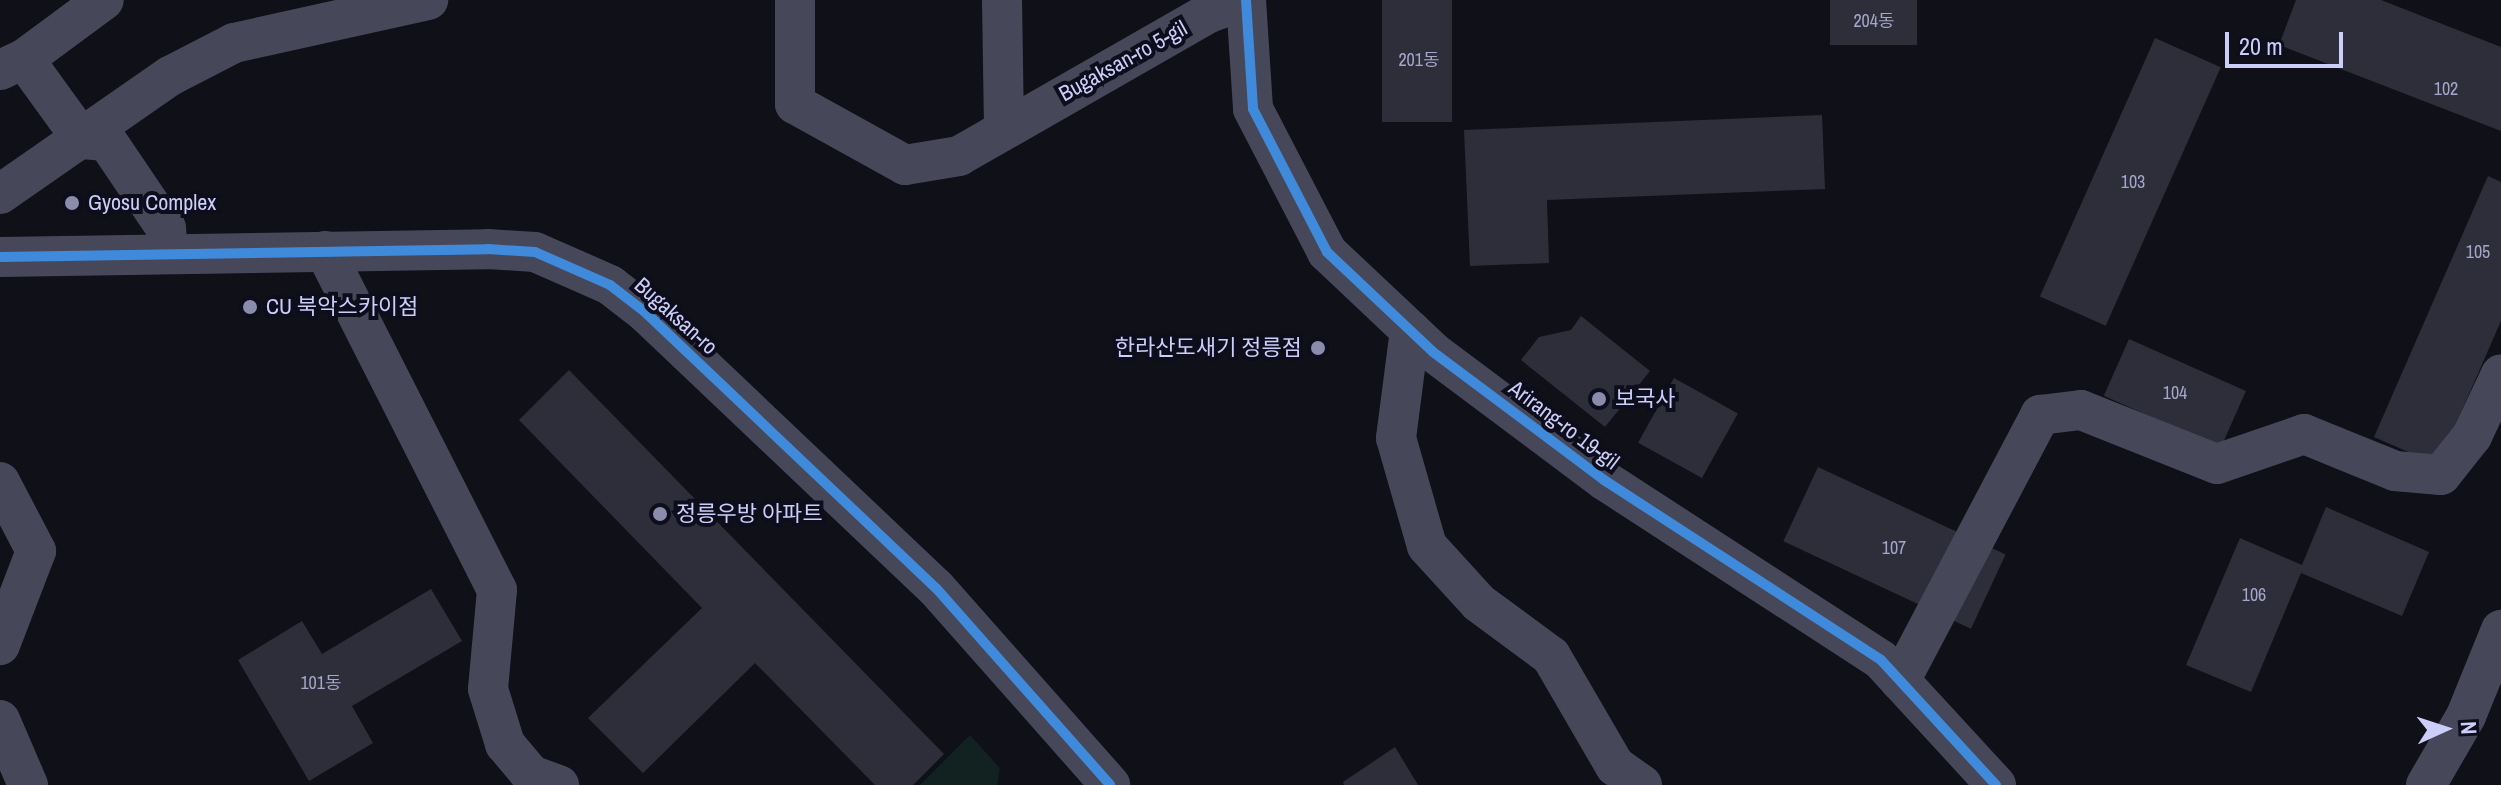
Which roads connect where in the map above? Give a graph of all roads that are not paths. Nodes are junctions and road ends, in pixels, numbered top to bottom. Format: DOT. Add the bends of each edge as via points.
graph roads {
  1 [pos="104,0"];
  2 [pos="428,0"];
  3 [pos="795,0"];
  4 [pos="1002,0"];
  5 [pos="1246,0"];
  6 [pos="12,65"];
  7 [pos="1004,129"];
  8 [pos="82,139"];
  9 [pos="0,194"];
  10 [pos="325,251"];
  11 [pos="168,254"];
  12 [pos="0,257"];
  13 [pos="1410,330"];
  14 [pos="2501,374"];
  15 [pos="0,482"];
  16 [pos="2501,630"];
  17 [pos="0,645"];
  18 [pos="1900,681"];
  19 [pos="0,720"];
  20 [pos="28,785"];
  21 [pos="559,785"];
  22 [pos="1110,785"];
  23 [pos="1642,785"];
  24 [pos="1996,785"];
  25 [pos="2426,785"];
  1 -- 6 [label="street"];
  2 -- 8 [label="street" via="234,43 170,76"];
  3 -- 7 [label="street, Bugaksan-ro 5-gil" via="795,104 905,165 959,156"];
  4 -- 7 [label="street"];
  5 -- 7 [label="street, Bugaksan-ro 5-gil" via="1209,13"];
  5 -- 13 [label="street, Arirang-ro 19-gil" via="1253,109 1327,252"];
  6 -- 8 [label="street"];
  8 -- 9 [label="street"];
  8 -- 11 [label="street" via="107,141 166,228"];
  10 -- 11 [label="street, Bugaksan-ro"];
  10 -- 21 [label="street" via="497,590 488,689 505,744 531,775"];
  10 -- 22 [label="street, Bugaksan-ro" via="535,252 610,285 645,312 936,588"];
  11 -- 12 [label="street, Bugaksan-ro"];
  13 -- 18 [label="street, Arirang-ro 19-gil" via="1604,480 1881,660"];
  13 -- 23 [label="street" via="1396,438 1427,546 1479,603 1551,656 1615,766"];
  14 -- 18 [label="street" via="2472,436 2441,475 2395,471 2304,434 2217,464 2081,410 2040,415"];
  15 -- 17 [label="street" via="36,551"];
  16 -- 25 [label="street" via="2466,716"];
  18 -- 24 [label="street, Arirang-ro 19-gil"];
  19 -- 20 [label="street"];
}
